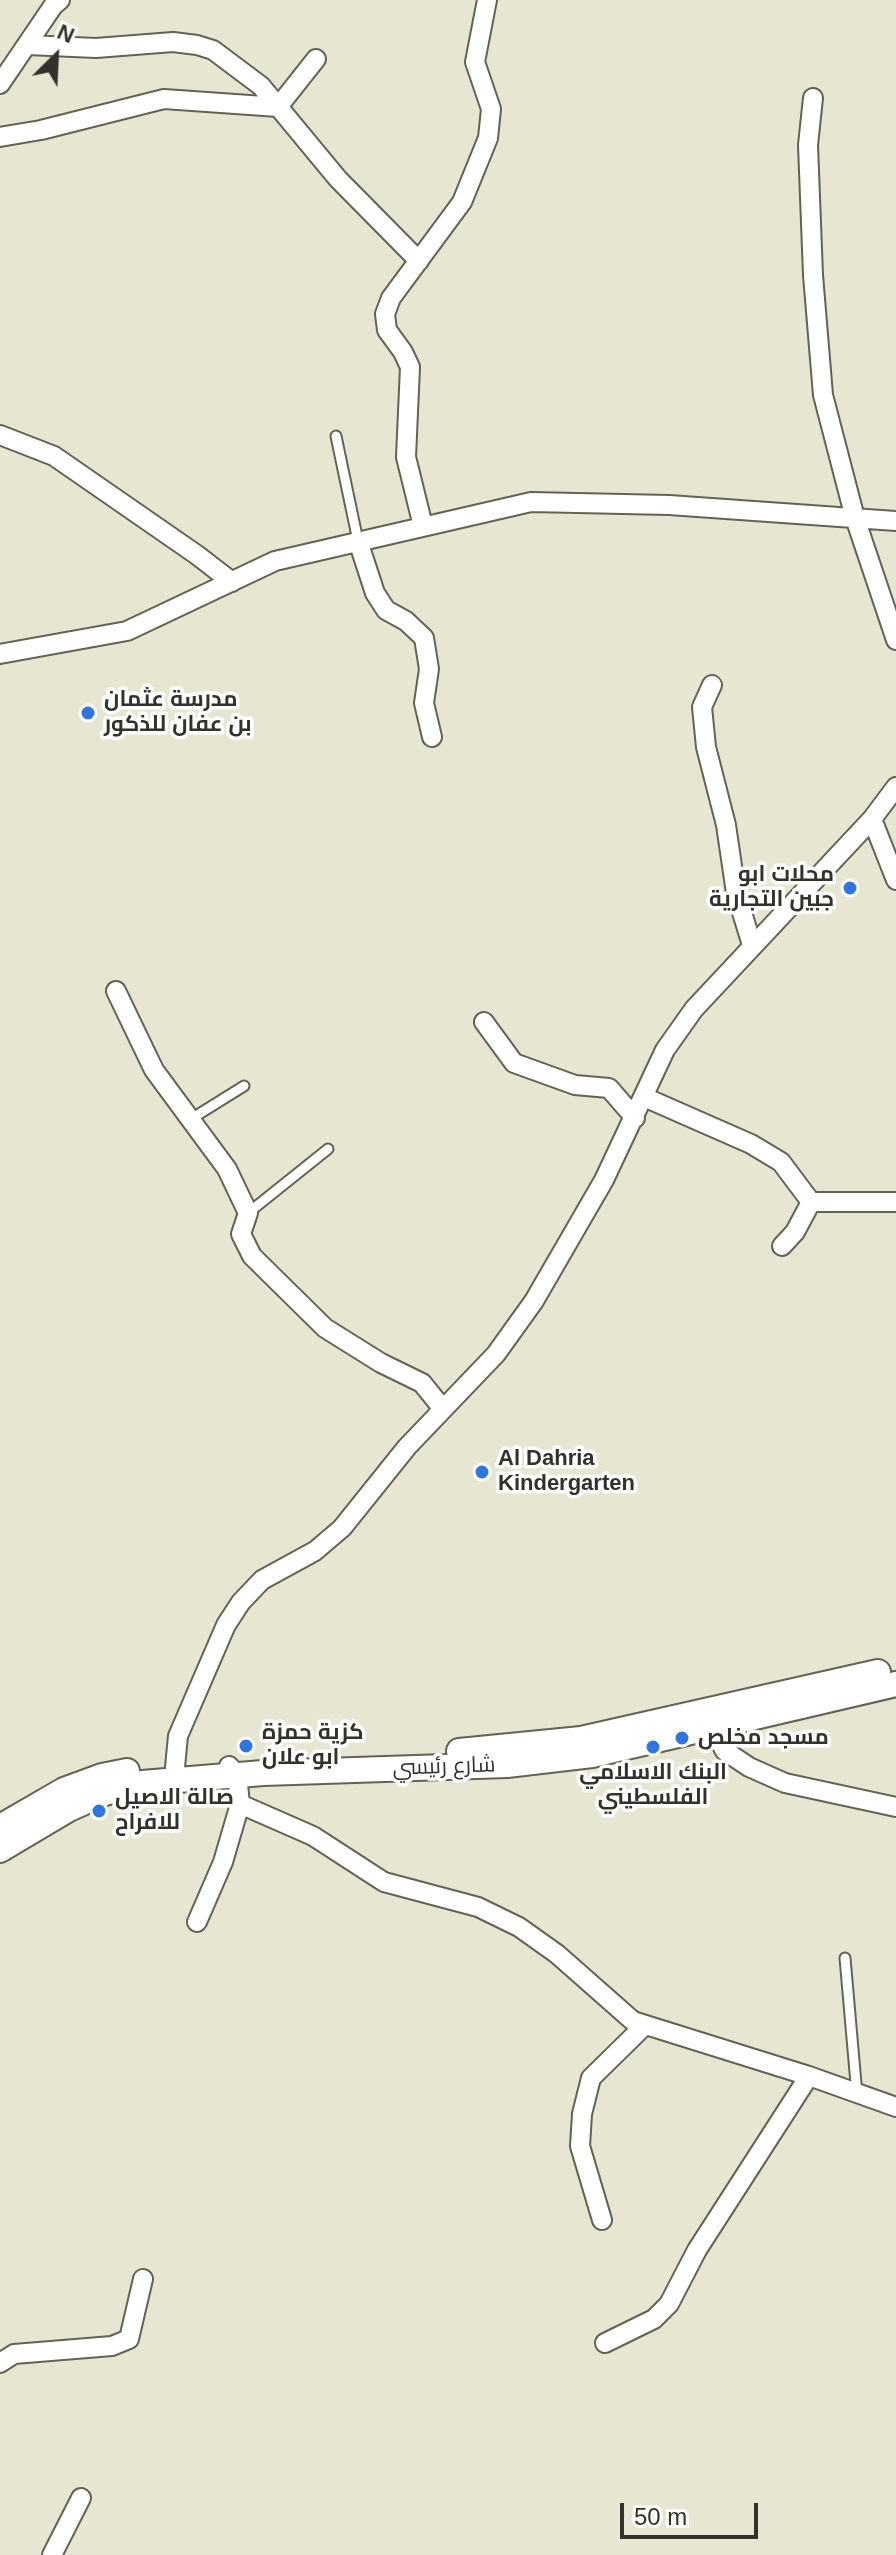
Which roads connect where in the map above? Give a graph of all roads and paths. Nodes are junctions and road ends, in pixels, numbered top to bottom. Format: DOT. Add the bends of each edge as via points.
graph roads {
  1 [pos="60,0"];
  2 [pos="487,0"];
  3 [pos="27,45"];
  4 [pos="316,59"];
  5 [pos="0,84"];
  6 [pos="813,98"];
  7 [pos="278,107"];
  8 [pos="0,137"];
  9 [pos="419,261"];
  10 [pos="0,435"];
  11 [pos="336,436"];
  12 [pos="855,518"];
  13 [pos="896,521"];
  14 [pos="423,526"];
  15 [pos="358,541"];
  16 [pos="232,582"];
  17 [pos="896,640"];
  18 [pos="0,654"];
  19 [pos="712,685"];
  20 [pos="432,737"];
  21 [pos="896,787"];
  22 [pos="872,819"];
  23 [pos="896,880"];
  24 [pos="752,945"];
  25 [pos="116,991"];
  26 [pos="484,1022"];
  27 [pos="244,1086"];
  28 [pos="644,1097"];
  29 [pos="635,1118"];
  30 [pos="191,1119"];
  31 [pos="328,1149"];
  32 [pos="811,1202"];
  33 [pos="896,1202"];
  34 [pos="248,1213"];
  35 [pos="782,1246"];
  36 [pos="443,1409"];
  37 [pos="896,1668"];
  38 [pos="896,1684"];
  39 [pos="707,1720"];
  40 [pos="232,1770"];
  41 [pos="176,1773"];
  42 [pos="240,1804"];
  43 [pos="896,1807"];
  44 [pos="0,1827"];
  45 [pos="0,1850"];
  46 [pos="197,1922"];
  47 [pos="845,1958"];
  48 [pos="645,2025"];
  49 [pos="809,2076"];
  50 [pos="857,2095"];
  51 [pos="896,2107"];
  52 [pos="602,2220"];
  53 [pos="143,2279"];
  54 [pos="605,2343"];
  55 [pos="0,2363"];
  56 [pos="81,2498"];
  57 [pos="52,2555"];
  1 -- 3 [label="street"];
  2 -- 9 [label="street" via="475,62 489,99 490,131 462,202"];
  3 -- 5 [label="street"];
  3 -- 7 [label="street" via="197,45 229,60"];
  4 -- 7 [label="street"];
  6 -- 12 [label="street" via="809,159 823,395"];
  7 -- 8 [label="street" via="164,99"];
  7 -- 9 [label="street" via="338,179"];
  9 -- 14 [label="street" via="391,299 385,320 410,367 406,457"];
  10 -- 16 [label="street" via="54,456"];
  11 -- 15 [label="lane"];
  12 -- 13 [label="street"];
  12 -- 14 [label="street" via="531,502"];
  12 -- 17 [label="street"];
  14 -- 15 [label="street"];
  15 -- 16 [label="street" via="275,561"];
  15 -- 20 [label="street" via="386,610 424,638 429,669 424,703"];
  16 -- 18 [label="street" via="127,631"];
  19 -- 24 [label="street" via="702,707 706,747"];
  21 -- 22 [label="street"];
  22 -- 23 [label="street"];
  22 -- 24 [label="street"];
  24 -- 28 [label="street" via="694,1009 665,1050"];
  25 -- 30 [label="street" via="154,1070"];
  26 -- 29 [label="street" via="514,1063 575,1085 609,1088"];
  27 -- 30 [label="lane"];
  28 -- 29 [label="street"];
  28 -- 32 [label="street" via="781,1162"];
  29 -- 36 [label="street" via="534,1301 496,1354"];
  30 -- 34 [label="street" via="227,1169"];
  31 -- 34 [label="lane"];
  32 -- 33 [label="street"];
  32 -- 35 [label="street"];
  34 -- 36 [label="street" via="241,1234 252,1256 288,1293 325,1328 422,1383"];
  36 -- 41 [label="street" via="329,1540 262,1580 241,1602 178,1736"];
  37 -- 39 [label="main road, شارع رئيسي"];
  38 -- 39 [label="main road, شارع رئيسي"];
  39 -- 40 [label="main road, شارع رئيسي" via="592,1755 507,1765"];
  39 -- 43 [label="street" via="725,1751 749,1767 785,1783"];
  40 -- 41 [label="main road, شارع رئيسي"];
  40 -- 42 [label="street"];
  41 -- 44 [label="main road, شارع رئيسي" via="140,1769 102,1776 64,1790"];
  41 -- 45 [label="main road, شارع رئيسي" via="105,1793"];
  42 -- 46 [label="street"];
  42 -- 48 [label="street" via="313,1836 384,1882 478,1907 519,1927 633,2021"];
  47 -- 50 [label="lane"];
  48 -- 49 [label="street"];
  48 -- 52 [label="street" via="591,2078 582,2114 580,2146"];
  49 -- 50 [label="street"];
  49 -- 54 [label="street" via="697,2250 669,2304 654,2319"];
  50 -- 51 [label="street"];
  53 -- 55 [label="street" via="129,2339 112,2346 14,2354"];
  56 -- 57 [label="street"];
}
